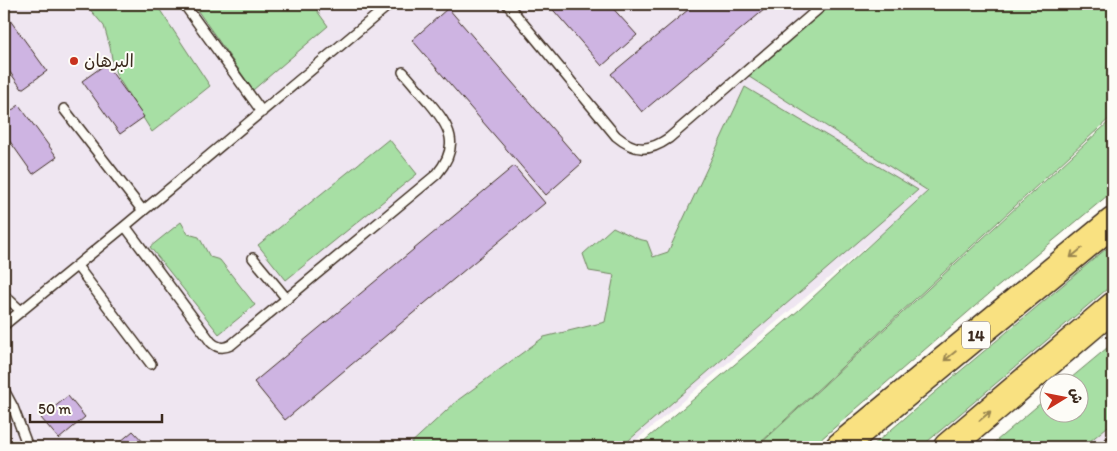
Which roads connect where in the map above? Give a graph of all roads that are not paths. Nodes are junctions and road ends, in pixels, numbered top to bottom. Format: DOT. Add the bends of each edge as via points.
graph roads {
  1 [pos="184,4"];
  2 [pos="390,4"];
  3 [pos="507,4"];
  4 [pos="824,4"];
  5 [pos="403,72"];
  6 [pos="64,109"];
  7 [pos="262,112"];
  8 [pos="143,211"];
  9 [pos="1113,222"];
  10 [pos="125,226"];
  11 [pos="253,258"];
  12 [pos="77,266"];
  13 [pos="4,295"];
  14 [pos="287,299"];
  15 [pos="1113,307"];
  16 [pos="21,311"];
  17 [pos="4,325"];
  18 [pos="151,364"];
  19 [pos="4,390"];
  20 [pos="1113,440"];
  21 [pos="28,447"];
  22 [pos="840,447"];
  23 [pos="948,447"];
  24 [pos="1104,447"];
  1 -- 7 [label="lane"];
  2 -- 7 [label="lane"];
  3 -- 4 [label="lane" via="616,136 636,148 659,145 669,138"];
  5 -- 14 [label="lane" via="448,129 450,153 445,165"];
  6 -- 8 [label="lane"];
  7 -- 8 [label="lane"];
  8 -- 10 [label="lane"];
  9 -- 22 [label="highway, 14, one-way"];
  10 -- 12 [label="lane"];
  10 -- 14 [label="lane" via="211,342 218,347 231,345"];
  11 -- 14 [label="lane"];
  12 -- 16 [label="lane"];
  12 -- 18 [label="lane"];
  13 -- 16 [label="lane"];
  23 -- 15 [label="highway, one-way"];
  16 -- 17 [label="lane"];
  19 -- 21 [label="lane"];
  20 -- 24 [label="lane"];
}
